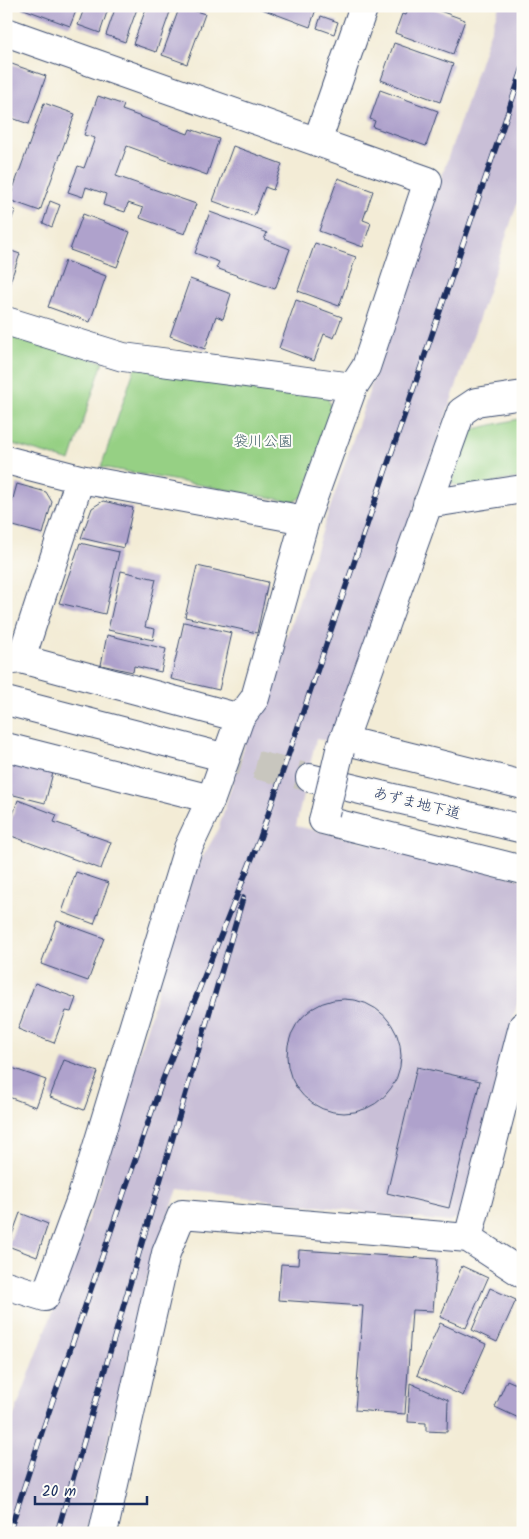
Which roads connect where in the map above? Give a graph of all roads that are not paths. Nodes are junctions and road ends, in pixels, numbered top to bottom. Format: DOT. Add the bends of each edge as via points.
graph roads {
  1 [pos="364,6"];
  2 [pos="6,32"];
  3 [pos="317,142"];
  4 [pos="6,321"];
  5 [pos="353,387"];
  6 [pos="523,396"];
  7 [pos="6,460"];
  8 [pos="80,480"];
  9 [pos="523,489"];
  10 [pos="427,504"];
  11 [pos="305,520"];
  12 [pos="13,660"];
  13 [pos="6,702"];
  14 [pos="240,718"];
  15 [pos="341,745"];
  16 [pos="6,747"];
  17 [pos="215,755"];
  18 [pos="310,778"];
  19 [pos="523,785"];
  20 [pos="211,799"];
  21 [pos="523,829"];
  22 [pos="523,870"];
  23 [pos="523,1026"];
  24 [pos="468,1238"];
  25 [pos="523,1274"];
  26 [pos="6,1285"];
  27 [pos="104,1533"];
  1 -- 3 [label="street"];
  2 -- 3 [label="street"];
  3 -- 5 [label="street" via="428,181 366,367"];
  4 -- 5 [label="street" via="123,356"];
  5 -- 11 [label="street"];
  6 -- 10 [label="street" via="476,402 461,412"];
  7 -- 8 [label="street"];
  8 -- 11 [label="street"];
  8 -- 12 [label="street"];
  9 -- 10 [label="street"];
  10 -- 15 [label="street"];
  11 -- 14 [label="street" via="255,698"];
  12 -- 14 [label="street"];
  13 -- 17 [label="street"];
  14 -- 20 [label="street"];
  15 -- 19 [label="street"];
  15 -- 22 [label="street, bridge" via="323,820"];
  16 -- 20 [label="street"];
  18 -- 21 [label="street, あずま地下道"];
  20 -- 26 [label="street" via="188,848 82,1196 45,1298"];
  23 -- 24 [label="street"];
  24 -- 25 [label="street"];
  24 -- 27 [label="street" via="182,1214 166,1253"];
}
